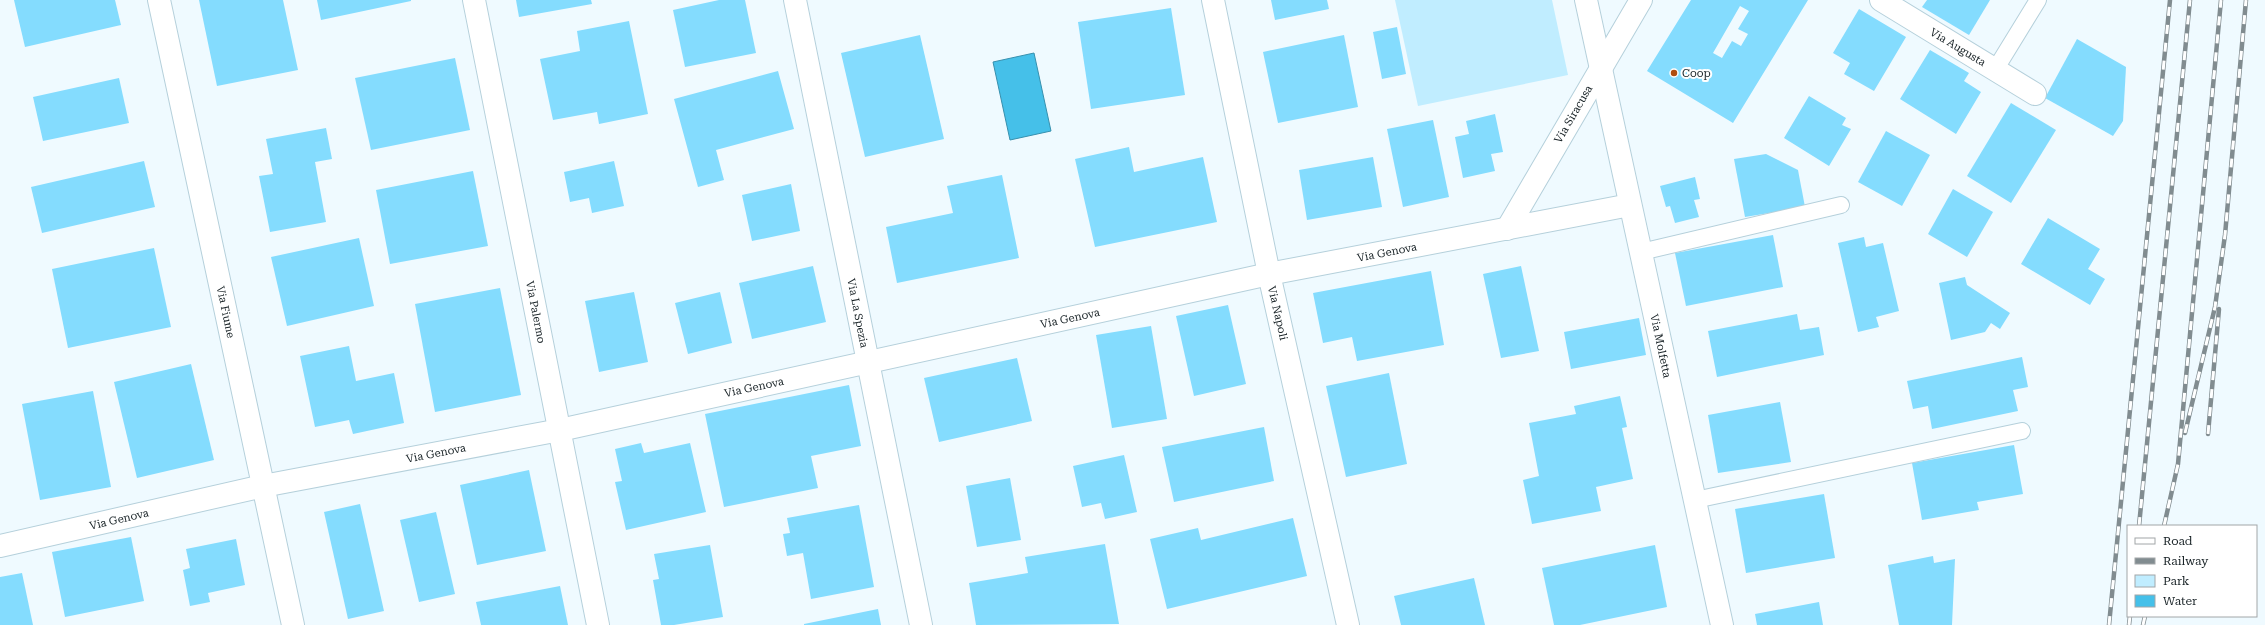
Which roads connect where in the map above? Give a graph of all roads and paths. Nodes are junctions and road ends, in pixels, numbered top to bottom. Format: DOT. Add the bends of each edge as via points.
graph roads {
  1 [pos="159,0"];
  2 [pos="474,0"];
  3 [pos="794,0"];
  4 [pos="1213,0"];
  5 [pos="1586,0"];
  6 [pos="1641,0"];
  7 [pos="1881,0"];
  8 [pos="2038,0"];
  9 [pos="1600,67"];
  10 [pos="1995,70"];
  11 [pos="2035,94"];
  12 [pos="1630,205"];
  13 [pos="1841,205"];
  14 [pos="1507,229"];
  15 [pos="1641,252"];
  16 [pos="1270,274"];
  17 [pos="868,362"];
  18 [pos="560,430"];
  19 [pos="2022,431"];
  20 [pos="263,486"];
  21 [pos="1695,500"];
  22 [pos="0,546"];
  23 [pos="293,625"];
  24 [pos="598,625"];
  25 [pos="921,625"];
  26 [pos="1348,625"];
  27 [pos="1722,625"];
  1 -- 20 [label="street, Via Fiume"];
  2 -- 18 [label="street, Via Palermo"];
  3 -- 17 [label="street, Via La Spezia"];
  4 -- 16 [label="street, Via Napoli"];
  5 -- 9 [label="street, Via Molfetta"];
  6 -- 9 [label="street, Via Siracusa"];
  7 -- 10 [label="street, Via Augusta"];
  8 -- 10 [label="lane"];
  9 -- 12 [label="street, Via Molfetta"];
  9 -- 14 [label="street, Via Siracusa"];
  10 -- 11 [label="street, Via Augusta"];
  12 -- 14 [label="street, Via Genova"];
  12 -- 15 [label="street, Via Molfetta"];
  13 -- 15 [label="lane"];
  14 -- 16 [label="street, Via Genova"];
  15 -- 21 [label="street, Via Molfetta"];
  16 -- 17 [label="street, Via Genova"];
  16 -- 26 [label="street, Via Napoli"];
  17 -- 18 [label="street, Via Genova"];
  17 -- 25 [label="street, Via La Spezia"];
  18 -- 20 [label="street, Via Genova"];
  18 -- 24 [label="street, Via Palermo"];
  19 -- 21 [label="lane"];
  20 -- 22 [label="street, Via Genova"];
  20 -- 23 [label="street, Via Fiume"];
  21 -- 27 [label="street, Via Molfetta"];
}
